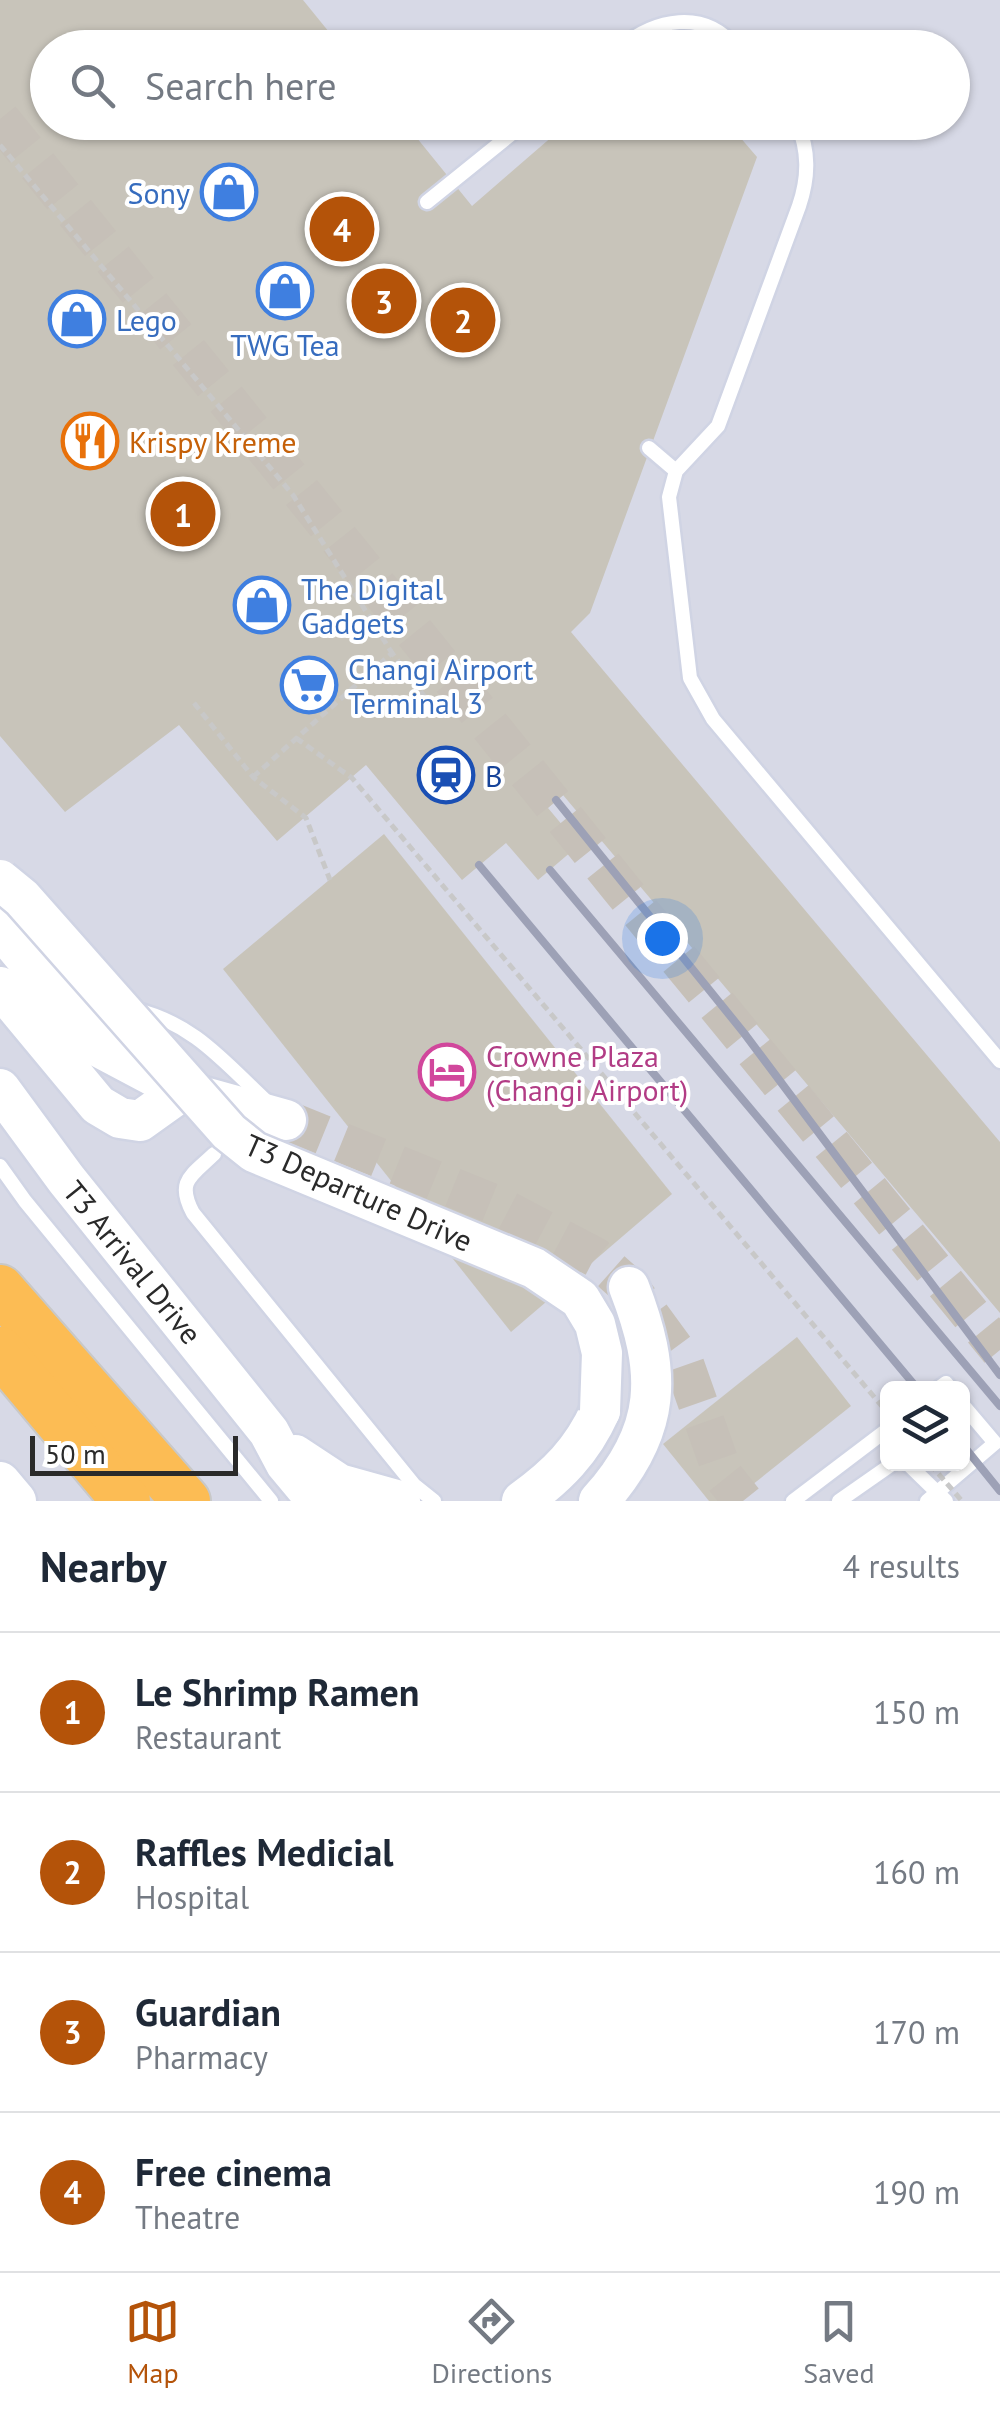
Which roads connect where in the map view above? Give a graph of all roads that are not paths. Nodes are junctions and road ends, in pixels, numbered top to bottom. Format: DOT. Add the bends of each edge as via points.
graph roads {
  1 [pos="645,30"];
  2 [pos="716,30"];
  3 [pos="504,140"];
  4 [pos="803,140"];
  5 [pos="427,202"];
  6 [pos="650,448"];
  7 [pos="676,471"];
  8 [pos="0,880"];
  9 [pos="0,927"];
  10 [pos="0,987"];
  11 [pos="72,997"];
  12 [pos="1000,1061"];
  13 [pos="0,1089"];
  14 [pos="182,1091"];
  15 [pos="286,1120"];
  16 [pos="214,1154"];
  17 [pos="0,1166"];
  18 [pos="629,1287"];
  19 [pos="0,1289"];
  20 [pos="0,1351"];
  21 [pos="970,1412"];
  22 [pos="269,1432"];
  23 [pos="880,1435"];
  24 [pos="997,1441"];
  25 [pos="882,1471"];
  26 [pos="914,1471"];
  27 [pos="0,1482"];
  28 [pos="937,1498"];
  29 [pos="16,1501"];
  30 [pos="126,1501"];
  31 [pos="186,1501"];
  32 [pos="271,1501"];
  33 [pos="317,1501"];
  34 [pos="400,1501"];
  35 [pos="434,1501"];
  36 [pos="522,1501"];
  37 [pos="599,1501"];
  38 [pos="793,1501"];
  39 [pos="839,1501"];
  1 -- 2 [label="lane" via="673,22"];
  3 -- 5 [label="lane"];
  4 -- 7 [label="lane" via="804,190 718,426"];
  6 -- 7 [label="lane"];
  7 -- 12 [label="lane" via="670,497 690,678 713,718"];
  8 -- 36 [label="main road, T3 Departure Drive, bridge" via="254,1152 534,1268 580,1299 602,1353 600,1411 568,1463"];
  9 -- 11 [label="main road"];
  10 -- 14 [label="main road" via="98,1105 120,1118 140,1121"];
  11 -- 14 [label="main road" via="99,1047"];
  11 -- 15 [label="lane" via="162,1016"];
  13 -- 22 [label="main road, T3 Arrival Drive"];
  14 -- 15 [label="main road"];
  16 -- 35 [label="lane" via="186,1181 184,1196 193,1213 414,1485"];
  17 -- 32 [label="lane"];
  18 -- 37 [label="main road" via="646,1331 654,1387 638,1445"];
  19 -- 31 [label="highway"];
  20 -- 30 [label="highway"];
  21 -- 24 [label="lane"];
  22 -- 33 [label="main road"];
  22 -- 34 [label="main road" via="339,1484"];
  23 -- 38 [label="lane"];
  24 -- 28 [label="lane"];
  25 -- 39 [label="lane"];
  26 -- 28 [label="lane"];
  27 -- 29 [label="main road"];
}
